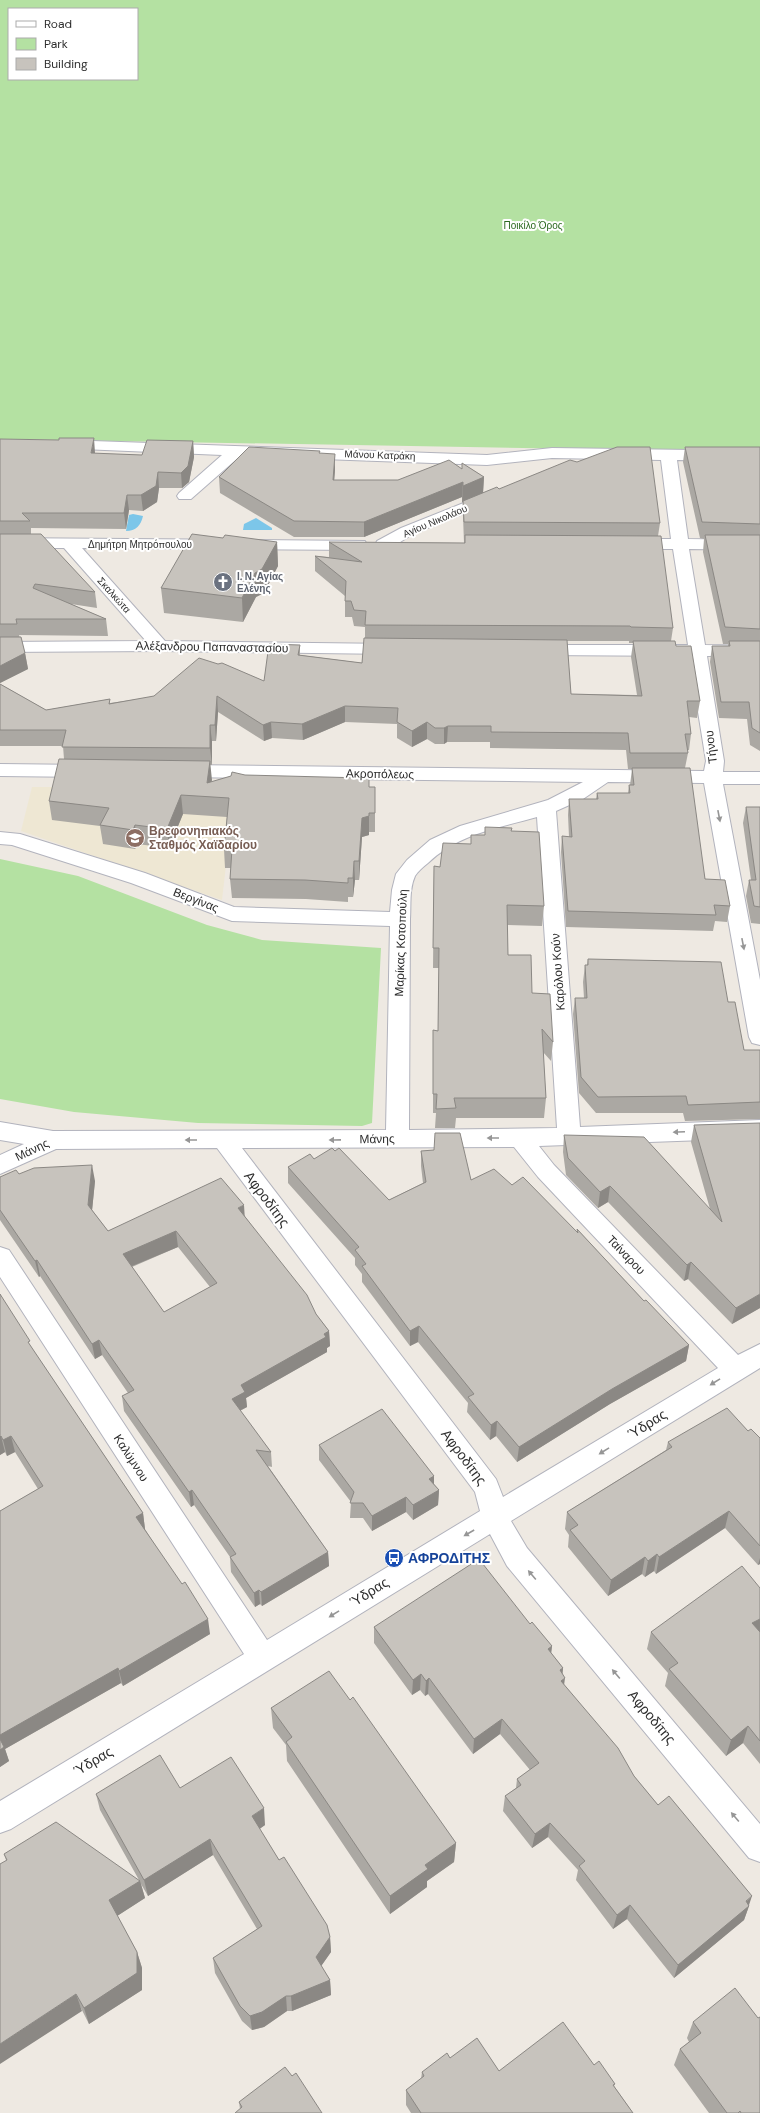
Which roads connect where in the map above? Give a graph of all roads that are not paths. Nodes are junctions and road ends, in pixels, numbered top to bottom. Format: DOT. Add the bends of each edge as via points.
graph roads {
  1 [pos="47,445"];
  2 [pos="237,450"];
  3 [pos="618,455"];
  4 [pos="668,456"];
  5 [pos="760,456"];
  6 [pos="582,468"];
  7 [pos="503,492"];
  8 [pos="185,496"];
  9 [pos="0,543"];
  10 [pos="69,544"];
  11 [pos="617,544"];
  12 [pos="680,544"];
  13 [pos="383,545"];
  14 [pos="414,545"];
  15 [pos="760,545"];
  16 [pos="0,646"];
  17 [pos="160,646"];
  18 [pos="410,649"];
  19 [pos="521,650"];
  20 [pos="696,651"];
  21 [pos="760,651"];
  22 [pos="0,770"];
  23 [pos="102,771"];
  24 [pos="165,771"];
  25 [pos="603,777"];
  26 [pos="713,778"];
  27 [pos="760,778"];
  28 [pos="546,808"];
  29 [pos="0,838"];
  30 [pos="400,919"];
  31 [pos="760,1037"];
  32 [pos="760,1129"];
  33 [pos="0,1131"];
  34 [pos="569,1137"];
  35 [pos="520,1138"];
  36 [pos="397,1139"];
  37 [pos="53,1140"];
  38 [pos="224,1141"];
  39 [pos="0,1165"];
  40 [pos="0,1257"];
  41 [pos="760,1355"];
  42 [pos="736,1370"];
  43 [pos="495,1517"];
  44 [pos="262,1659"];
  45 [pos="0,1818"];
  46 [pos="760,1847"];
  1 -- 2 [label="street, Μάνου Κατράκη"];
  2 -- 3 [label="street, Μάνου Κατράκη" via="487,460 552,453"];
  2 -- 8 [label="street"];
  3 -- 4 [label="street, Μάνου Κατράκη"];
  3 -- 6 [label="street"];
  4 -- 5 [label="street, Μάνου Κατράκη"];
  4 -- 12 [label="street, Τήνου"];
  7 -- 13 [label="street, Αγίου Νικολάου" via="407,532"];
  9 -- 10 [label="street, Δημήτρη Μητρόπουλου"];
  10 -- 13 [label="street, Δημήτρη Μητρόπουλου"];
  10 -- 17 [label="street, Σκαλκώτα"];
  11 -- 12 [label="street"];
  12 -- 15 [label="street"];
  12 -- 20 [label="street, Τήνου"];
  13 -- 14 [label="street, Δημήτρη Μητρόπουλου"];
  16 -- 17 [label="street, Αλέξανδρου Παπαναστασίου"];
  17 -- 18 [label="street, Αλέξανδρου Παπαναστασίου"];
  19 -- 20 [label="street"];
  20 -- 21 [label="street"];
  20 -- 26 [label="street, Τήνου" via="715,761"];
  22 -- 23 [label="street"];
  24 -- 25 [label="street, Ακροπόλεως"];
  25 -- 26 [label="street, Ακροπόλεως"];
  25 -- 28 [label="street, Μαρίκας Κοτοπούλη" via="585,790"];
  26 -- 27 [label="street, Ακροπόλεως"];
  26 -- 31 [label="street, Τήνου, one-way"];
  28 -- 30 [label="street, Μαρίκας Κοτοπούλη" via="484,824 451,837 428,852 411,867 403,881"];
  28 -- 34 [label="street, Καρόλου Κούν"];
  29 -- 30 [label="street, Βεργίνας" via="138,878 232,914"];
  30 -- 36 [label="street, Μαρίκας Κοτοπούλη"];
  32 -- 34 [label="street, Μάνης, one-way"];
  33 -- 37 [label="street"];
  34 -- 35 [label="street, Μάνης"];
  35 -- 36 [label="street, Μάνης, one-way"];
  35 -- 42 [label="street, Ταίναρου" via="546,1171"];
  36 -- 38 [label="street, Μάνης, one-way"];
  38 -- 37 [label="street, Μάνης, one-way"];
  37 -- 39 [label="street, Μάνης"];
  38 -- 43 [label="street, Αφροδίτης" via="487,1487"];
  40 -- 44 [label="street, Καλύμνου"];
  41 -- 42 [label="street, Ύδρας"];
  42 -- 43 [label="street, Ύδρας, one-way"];
  43 -- 44 [label="street, Ύδρας, one-way" via="399,1573"];
  46 -- 43 [label="street, Αφροδίτης, one-way" via="517,1558"];
  44 -- 45 [label="street, Ύδρας"];
}
